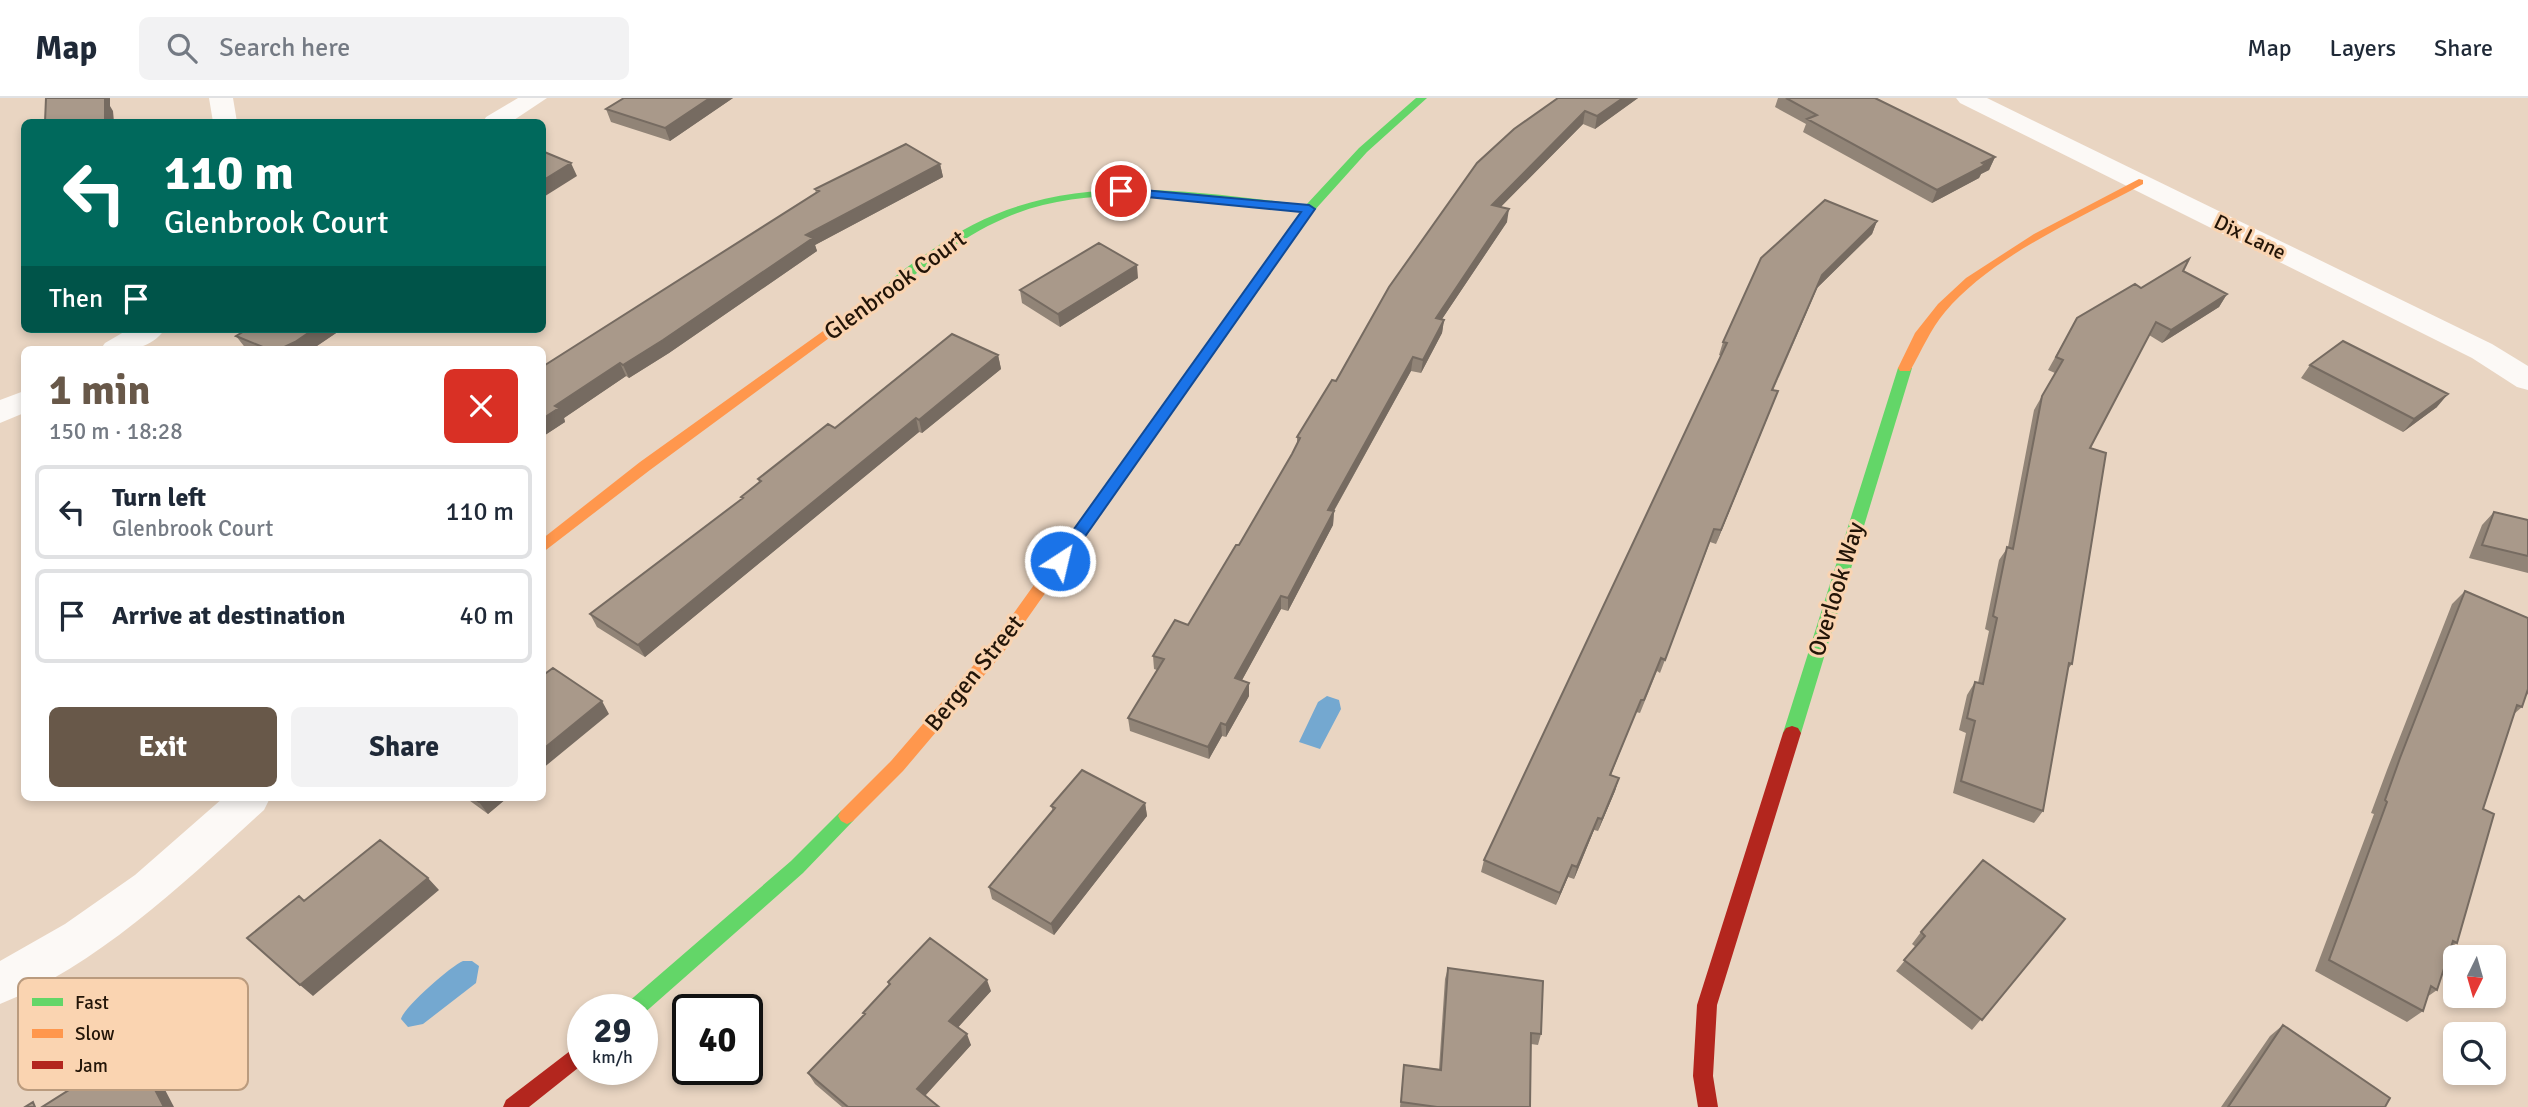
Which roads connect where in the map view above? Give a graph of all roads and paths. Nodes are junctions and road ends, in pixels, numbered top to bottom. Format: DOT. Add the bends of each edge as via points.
graph roads {
  1 [pos="221,98"];
  2 [pos="535,98"];
  3 [pos="1422,98"];
  4 [pos="1968,98"];
  5 [pos="224,119"];
  6 [pos="500,119"];
  7 [pos="2139,182"];
  8 [pos="1309,209"];
  9 [pos="143,333"];
  10 [pos="122,346"];
  11 [pos="2528,380"];
  12 [pos="21,403"];
  13 [pos="0,414"];
  14 [pos="546,545"];
  15 [pos="247,801"];
  16 [pos="0,984"];
  17 [pos="652,994"];
  18 [pos="567,1064"];
  19 [pos="513,1107"];
  20 [pos="1708,1107"];
  1 -- 5 [label="street"];
  2 -- 6 [label="street"];
  3 -- 8 [label="street, Bergen Street" via="1363,149"];
  4 -- 7 [label="street, Dix Lane"];
  7 -- 11 [label="street, Dix Lane" via="2482,351"];
  7 -- 20 [label="street, Overlook Way" via="1982,270 1947,298 1920,334 1907,362 1707,1005 1703,1076"];
  8 -- 14 [label="street, Glenbrook Court" via="1105,191 1032,203 995,216 964,233 689,434"];
  8 -- 17 [label="street, Bergen Street" via="998,649 897,766 797,867"];
  9 -- 10 [label="street"];
  12 -- 13 [label="street"];
  15 -- 16 [label="street" via="150,888"];
  18 -- 19 [label="street"];
}
